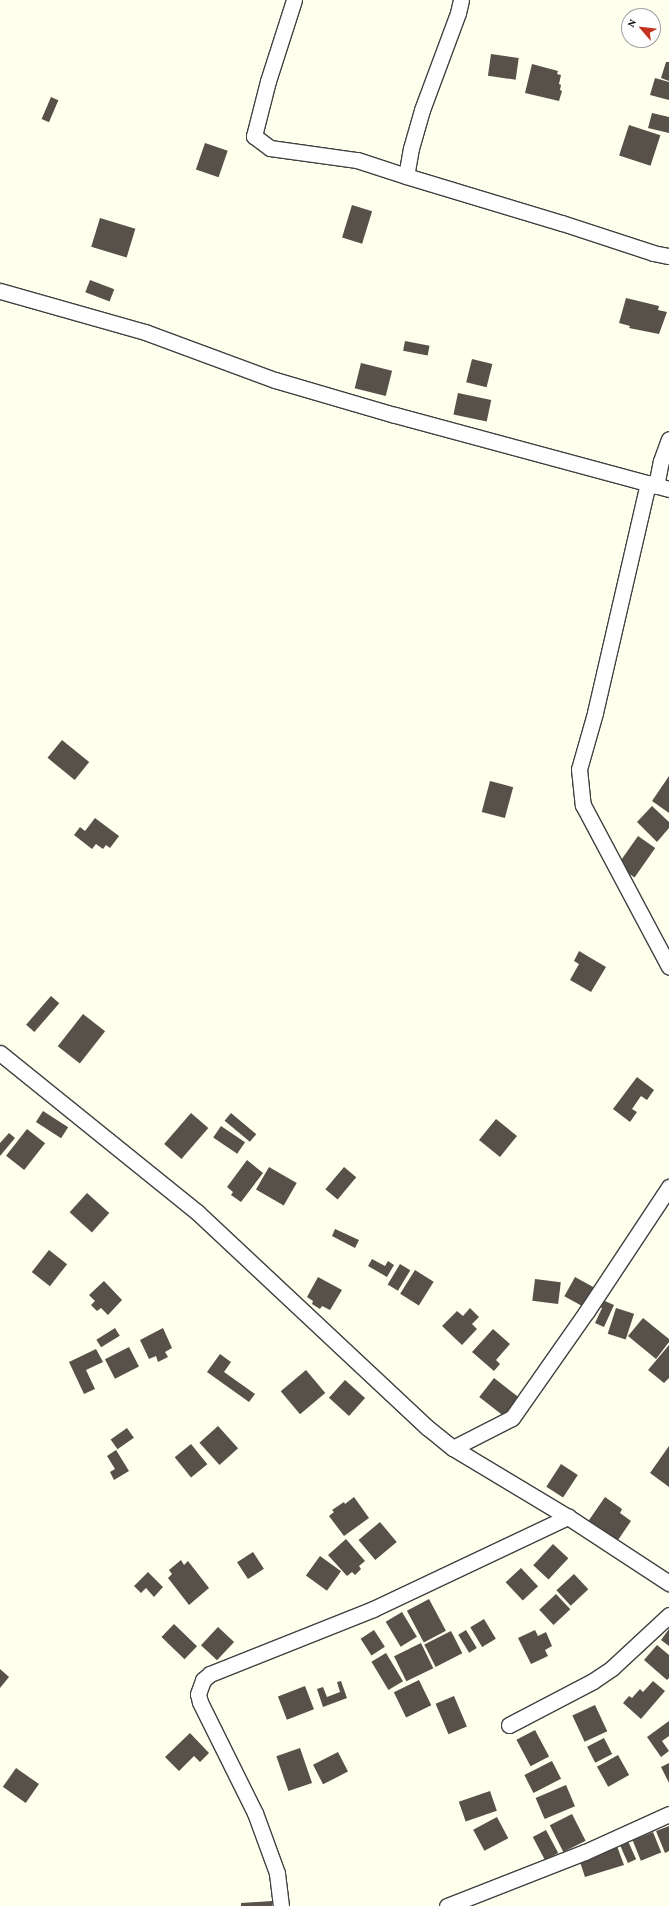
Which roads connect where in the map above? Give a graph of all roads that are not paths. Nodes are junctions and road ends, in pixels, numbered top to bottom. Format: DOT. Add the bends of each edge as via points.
graph roads {
  1 [pos="294,0"];
  2 [pos="461,0"];
  3 [pos="406,176"];
  4 [pos="669,256"];
  5 [pos="0,291"];
  6 [pos="669,439"];
  7 [pos="658,486"];
  8 [pos="669,966"];
  9 [pos="0,1053"];
  10 [pos="669,1187"];
  11 [pos="453,1448"];
  12 [pos="568,1517"];
  13 [pos="669,1583"];
  14 [pos="669,1615"];
  15 [pos="509,1725"];
  16 [pos="669,1814"];
  17 [pos="282,1906"];
  18 [pos="447,1906"];
  1 -- 3 [label="street" via="268,81 254,136 270,148 357,160"];
  2 -- 3 [label="street" via="422,110"];
  3 -- 4 [label="street"];
  5 -- 7 [label="street" via="145,332 275,380"];
  6 -- 7 [label="street" via="661,461"];
  7 -- 8 [label="street" via="579,769 583,805"];
  9 -- 11 [label="street" via="197,1212 428,1428"];
  10 -- 11 [label="street" via="588,1311 512,1418"];
  11 -- 12 [label="street"];
  12 -- 13 [label="street"];
  12 -- 17 [label="street" via="373,1610 210,1674 203,1680 198,1694 200,1702 256,1813 277,1873"];
  14 -- 15 [label="street" via="612,1668 593,1681"];
  16 -- 18 [label="street" via="585,1852"];
}
